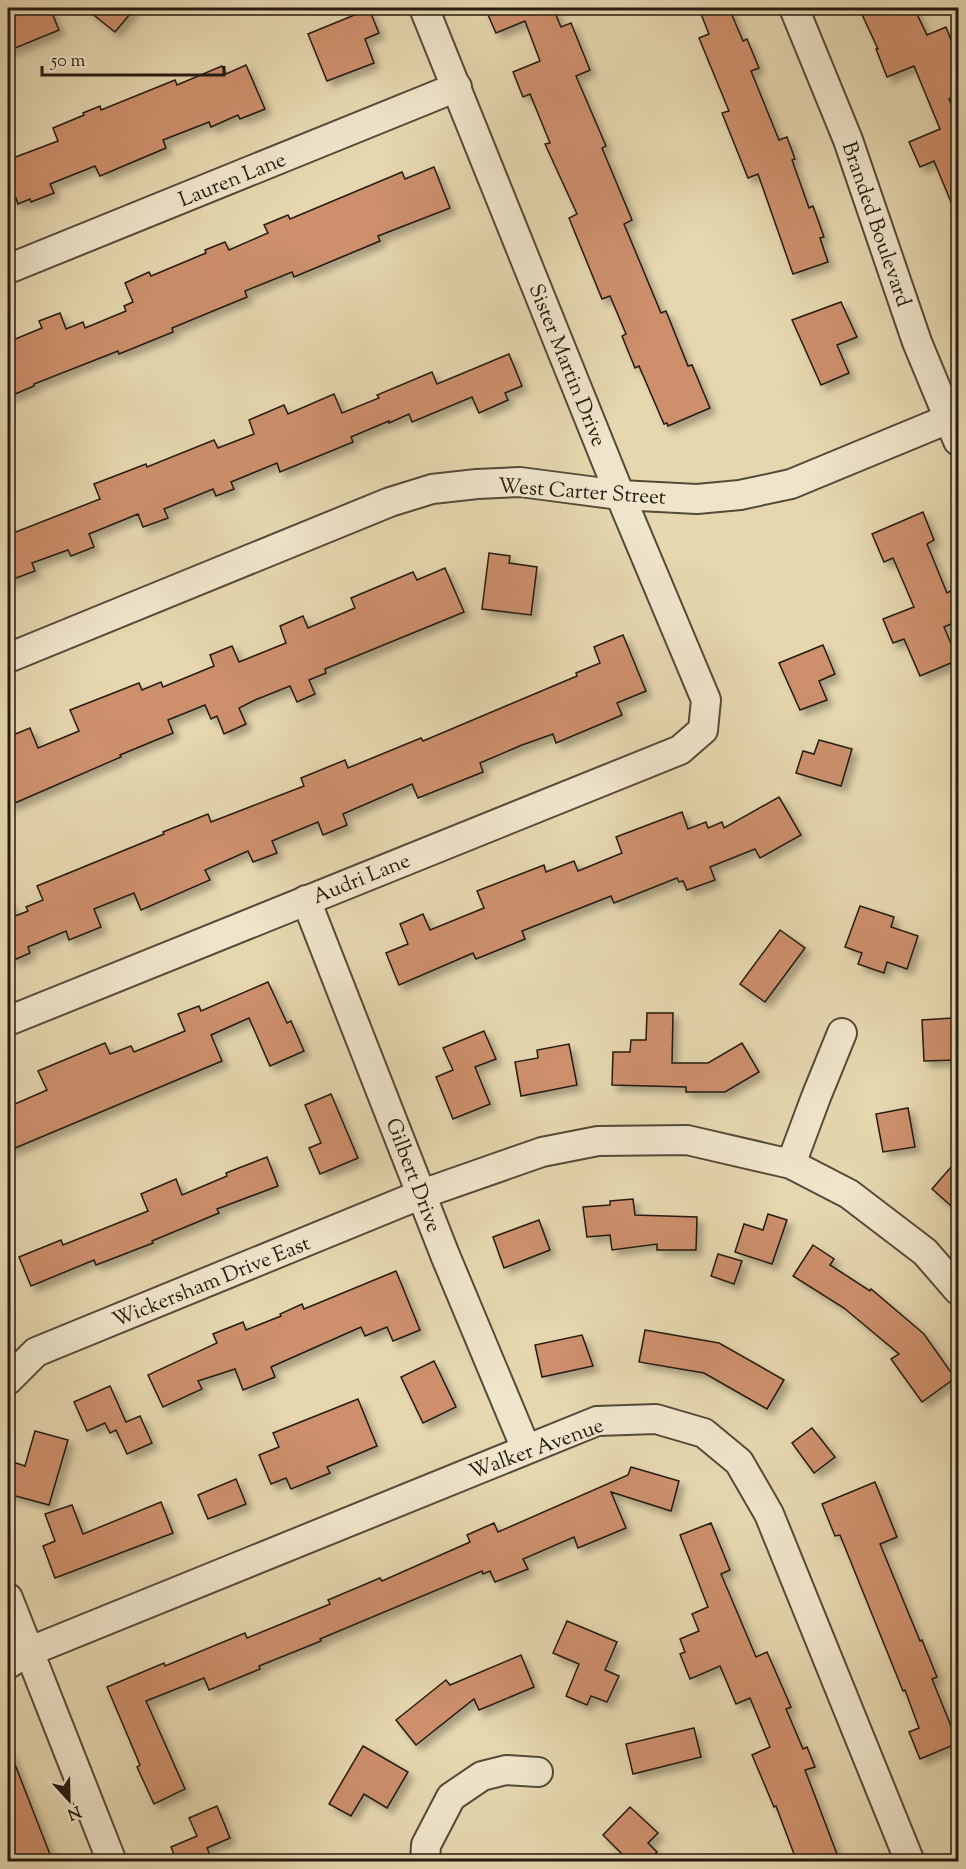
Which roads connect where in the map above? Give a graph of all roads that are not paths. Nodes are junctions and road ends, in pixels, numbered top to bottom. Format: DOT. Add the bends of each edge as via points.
graph roads {
  1 [pos="424,8"];
  2 [pos="794,8"];
  3 [pos="457,87"];
  4 [pos="8,269"];
  5 [pos="955,425"];
  6 [pos="620,495"];
  7 [pos="8,658"];
  8 [pos="705,723"];
  9 [pos="306,900"];
  10 [pos="8,1021"];
  11 [pos="842,1033"];
  12 [pos="791,1164"];
  13 [pos="422,1194"];
  14 [pos="958,1290"];
  15 [pos="8,1380"];
  16 [pos="526,1449"];
  17 [pos="8,1598"];
  18 [pos="18,1658"];
  19 [pos="538,1772"];
  20 [pos="112,1862"];
  21 [pos="425,1862"];
  22 [pos="910,1862"];
  1 -- 3 [label="street, Sister Martin Drive"];
  2 -- 5 [label="street, Branded Boulevard" via="848,140 917,342"];
  3 -- 4 [label="street, Lauren Lane"];
  3 -- 6 [label="street, Sister Martin Drive"];
  5 -- 6 [label="street, West Carter Street" via="791,484 740,495 697,499"];
  6 -- 7 [label="street, West Carter Street" via="520,482 432,489 390,502"];
  6 -- 8 [label="street, Sister Martin Drive" via="706,700"];
  8 -- 9 [label="street, Audri Lane" via="703,730 680,750"];
  9 -- 10 [label="street, Audri Lane"];
  9 -- 13 [label="street, Gilbert Drive"];
  11 -- 12 [label="street"];
  12 -- 13 [label="street, Wickersham Drive East" via="687,1140 598,1141 542,1152"];
  12 -- 14 [label="street, Wickersham Drive East" via="849,1194 925,1252"];
  13 -- 15 [label="street, Wickersham Drive East" via="36,1352"];
  13 -- 16 [label="street, Gilbert Drive"];
  16 -- 18 [label="street, Walker Avenue"];
  16 -- 22 [label="street, Walker Avenue" via="597,1421 656,1419 704,1433 739,1462 769,1514"];
  17 -- 18 [label="street"];
  18 -- 20 [label="street"];
  19 -- 21 [label="street" via="506,1770 482,1776 451,1797 426,1845"];
}
